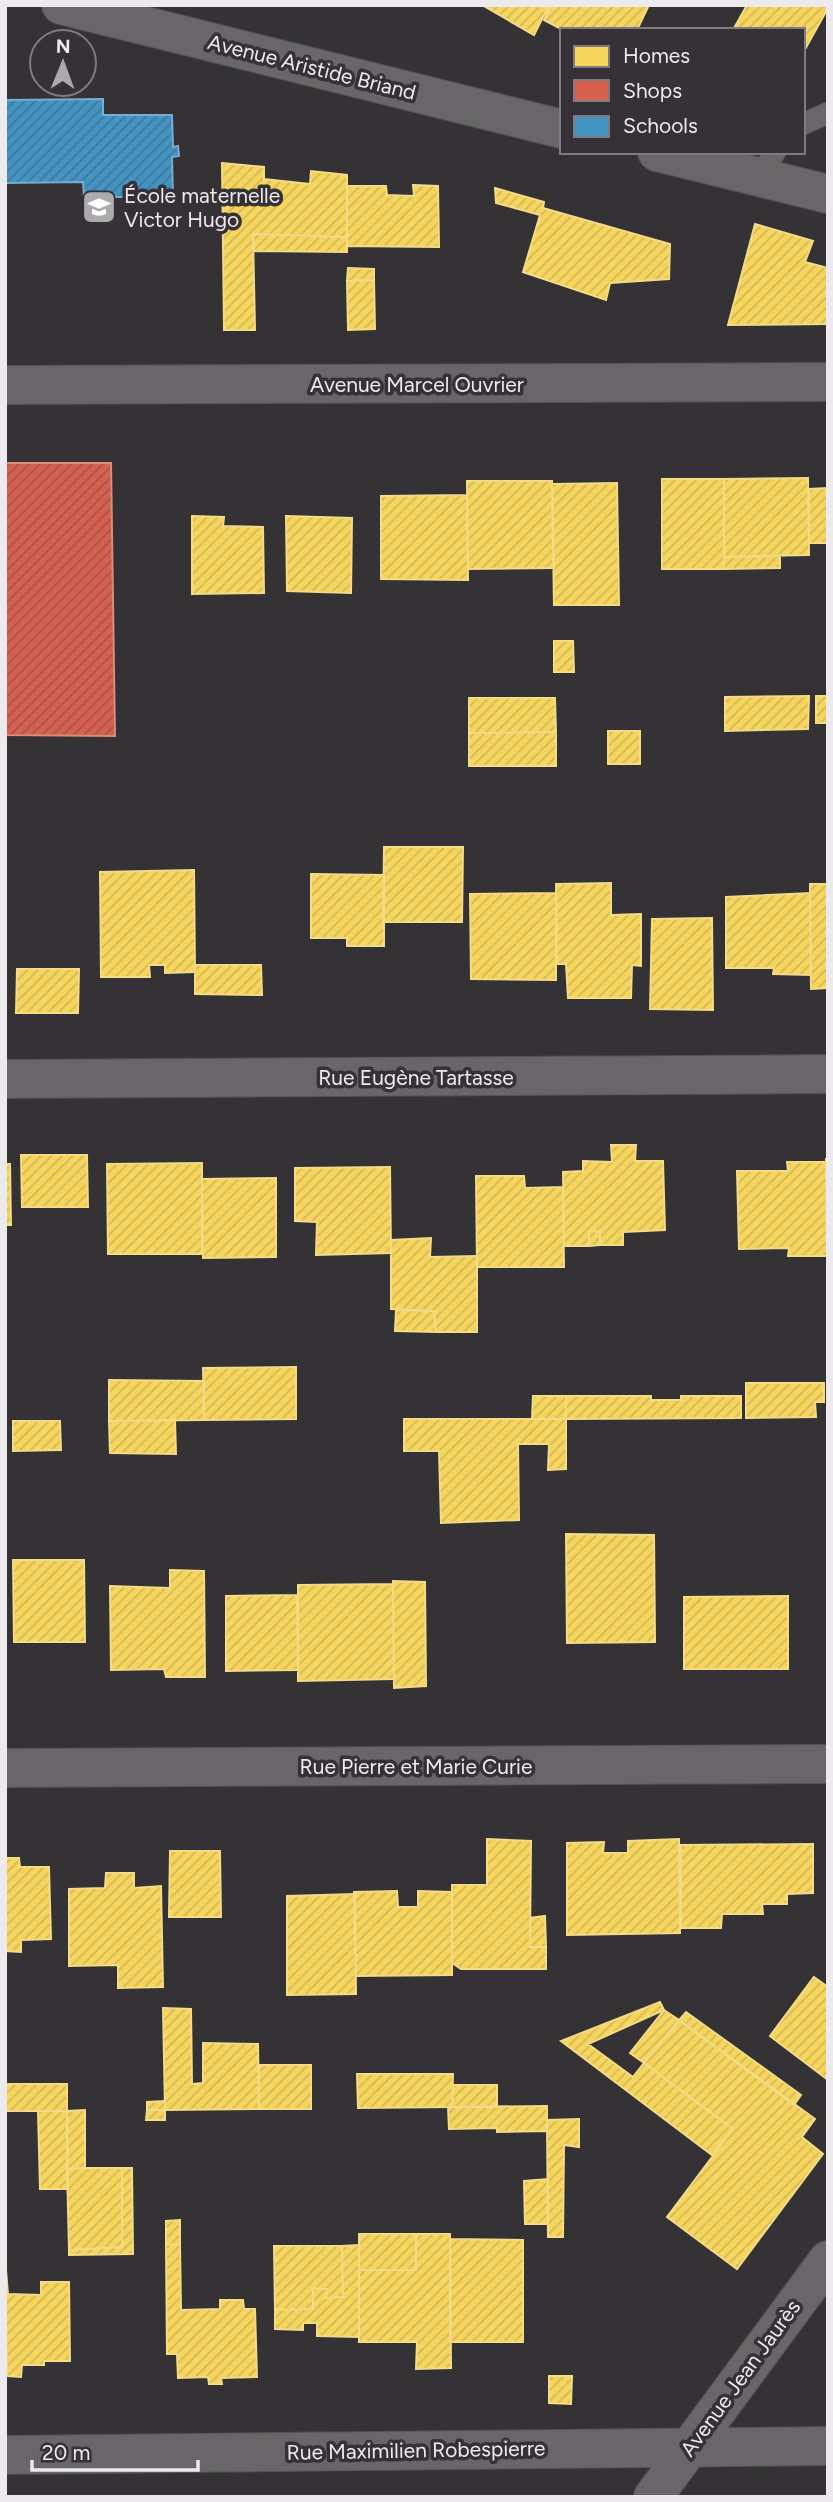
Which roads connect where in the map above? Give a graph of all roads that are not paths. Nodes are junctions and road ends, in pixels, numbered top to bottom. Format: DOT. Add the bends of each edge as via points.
graph roads {
  1 [pos="61,5"];
  2 [pos="828,113"];
  3 [pos="805,123"];
  4 [pos="560,129"];
  5 [pos="674,154"];
  6 [pos="767,165"];
  7 [pos="828,194"];
  8 [pos="828,382"];
  9 [pos="5,385"];
  10 [pos="828,1074"];
  11 [pos="5,1079"];
  12 [pos="828,1764"];
  13 [pos="5,1768"];
  14 [pos="828,2260"];
  15 [pos="828,2446"];
  16 [pos="689,2448"];
  17 [pos="5,2455"];
  18 [pos="653,2497"];
  1 -- 4 [label="street, Avenue Aristide Briand"];
  2 -- 3 [label="lane"];
  5 -- 6 [label="street"];
  6 -- 7 [label="street"];
  8 -- 9 [label="street, Avenue Marcel Ouvrier"];
  10 -- 11 [label="street, Rue Eugène Tartasse"];
  12 -- 13 [label="street, Rue Pierre et Marie Curie"];
  14 -- 16 [label="street, Avenue Jean Jaurès"];
  15 -- 16 [label="street, Rue Maximilien Robespierre"];
  16 -- 17 [label="street, Rue Maximilien Robespierre"];
  16 -- 18 [label="street, Avenue Jean Jaurès"];
}
